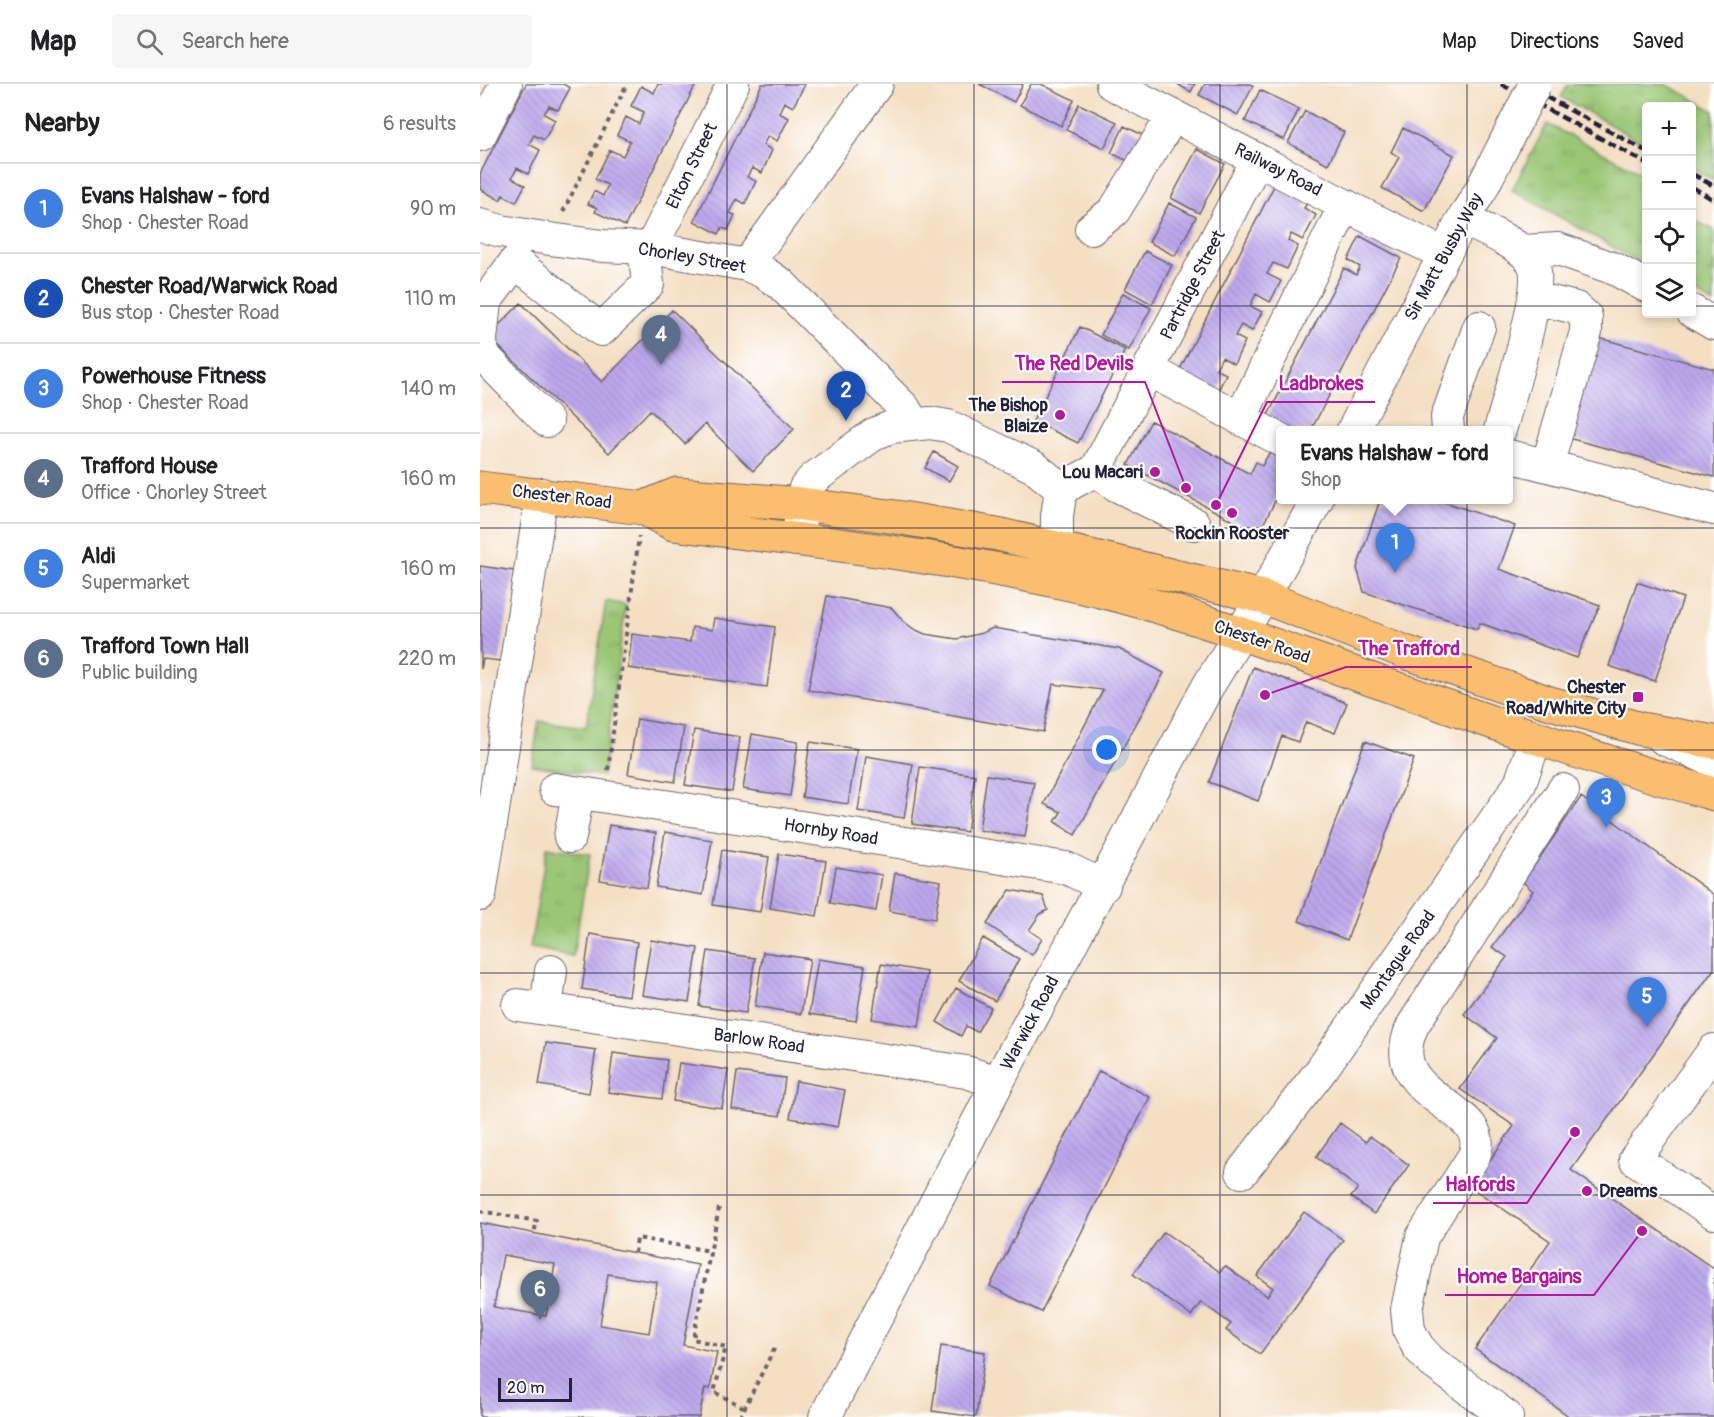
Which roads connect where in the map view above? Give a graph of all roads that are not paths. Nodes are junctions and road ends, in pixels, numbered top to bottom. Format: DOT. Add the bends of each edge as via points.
graph roads {
  1 [pos="506,84"];
  2 [pos="733,84"];
  3 [pos="877,84"];
  4 [pos="1112,84"];
  5 [pos="1535,84"];
  6 [pos="1173,116"];
  7 [pos="480,135"];
  8 [pos="1257,160"];
  9 [pos="1345,205"];
  10 [pos="1463,219"];
  11 [pos="480,225"];
  12 [pos="1090,229"];
  13 [pos="648,248"];
  14 [pos="1523,251"];
  15 [pos="1444,254"];
  16 [pos="747,265"];
  17 [pos="1642,283"];
  18 [pos="1535,298"];
  19 [pos="1696,313"];
  20 [pos="1714,324"];
  21 [pos="1479,327"];
  22 [pos="1149,370"];
  23 [pos="1240,419"];
  24 [pos="547,420"];
  25 [pos="913,424"];
  26 [pos="1355,426"];
  27 [pos="1448,426"];
  28 [pos="1501,426"];
  29 [pos="1276,437"];
  30 [pos="1513,457"];
  31 [pos="1547,466"];
  32 [pos="1096,470"];
  33 [pos="480,488"];
  34 [pos="1061,489"];
  35 [pos="542,494"];
  36 [pos="801,504"];
  37 [pos="1315,504"];
  38 [pos="643,508"];
  39 [pos="1714,509"];
  40 [pos="1194,524"];
  41 [pos="797,540"];
  42 [pos="1057,548"];
  43 [pos="1263,597"];
  44 [pos="1241,633"];
  45 [pos="1641,729"];
  46 [pos="1533,737"];
  47 [pos="1714,742"];
  48 [pos="1714,761"];
  49 [pos="1563,790"];
  50 [pos="1714,794"];
  51 [pos="570,837"];
  52 [pos="1104,886"];
  53 [pos="480,895"];
  54 [pos="551,971"];
  55 [pos="1714,1050"];
  56 [pos="998,1082"];
  57 [pos="1242,1172"];
  58 [pos="1714,1213"];
  59 [pos="825,1417"];
  60 [pos="1507,1417"];
  1 -- 7 [label="street"];
  2 -- 13 [label="street, Elton Street"];
  3 -- 16 [label="street"];
  4 -- 6 [label="street, Railway Road"];
  5 -- 10 [label="street, Sir Matt Busby Way, bridge"];
  6 -- 8 [label="street, Railway Road"];
  6 -- 12 [label="street" via="1114,211"];
  8 -- 9 [label="street, Railway Road"];
  8 -- 22 [label="street, Partridge Street"];
  9 -- 15 [label="street, Railway Road"];
  9 -- 23 [label="street"];
  10 -- 14 [label="street"];
  10 -- 15 [label="street, Sir Matt Busby Way"];
  11 -- 13 [label="street, Chorley Street" via="550,239"];
  13 -- 16 [label="street, Chorley Street"];
  13 -- 24 [label="street" via="648,284 601,330 515,262 485,302 482,354"];
  14 -- 17 [label="street" via="1558,249 1615,269"];
  14 -- 18 [label="street" via="1534,265"];
  15 -- 26 [label="street, Sir Matt Busby Way"];
  16 -- 25 [label="street, Chorley Street" via="781,284 904,409"];
  18 -- 28 [label="street"];
  18 -- 31 [label="street" via="1576,308 1586,317 1586,332"];
  19 -- 20 [label="street"];
  21 -- 27 [label="street" via="1447,417"];
  22 -- 23 [label="street"];
  22 -- 32 [label="street, Partridge Street"];
  23 -- 29 [label="street"];
  25 -- 34 [label="street" via="948,426 1034,467"];
  25 -- 36 [label="street" via="874,434 813,479 805,488"];
  30 -- 31 [label="street"];
  31 -- 39 [label="street"];
  32 -- 34 [label="street"];
  32 -- 40 [label="street" via="1116,485"];
  33 -- 35 [label="highway, Chester Road"];
  34 -- 42 [label="street"];
  35 -- 38 [label="highway, Chester Road"];
  35 -- 53 [label="street"];
  36 -- 38 [label="highway" via="677,494"];
  36 -- 41 [label="street"];
  36 -- 42 [label="highway" via="997,534"];
  37 -- 43 [label="street"];
  38 -- 41 [label="highway, Chester Road" via="673,524"];
  41 -- 44 [label="highway, Chester Road" via="975,566 1098,591"];
  42 -- 43 [label="highway"];
  43 -- 44 [label="street"];
  43 -- 45 [label="highway" via="1547,702"];
  44 -- 46 [label="highway, Chester Road"];
  44 -- 52 [label="street, Warwick Road" via="1208,686"];
  45 -- 47 [label="highway"];
  45 -- 48 [label="street"];
  46 -- 50 [label="highway, Chester Road"];
  46 -- 57 [label="street, Montague Road" via="1520,784 1322,1069"];
  49 -- 60 [label="street" via="1406,1038 1408,1067 1416,1080 1472,1127 1478,1141 1474,1156 1422,1237 1407,1310 1409,1330 1432,1362"];
  51 -- 52 [label="street, Hornby Road" via="579,793 1066,868"];
  52 -- 56 [label="street, Warwick Road"];
  54 -- 56 [label="street, Barlow Road" via="532,1007 966,1072"];
  55 -- 58 [label="street" via="1635,1160"];
  56 -- 59 [label="street, Warwick Road"];
}
